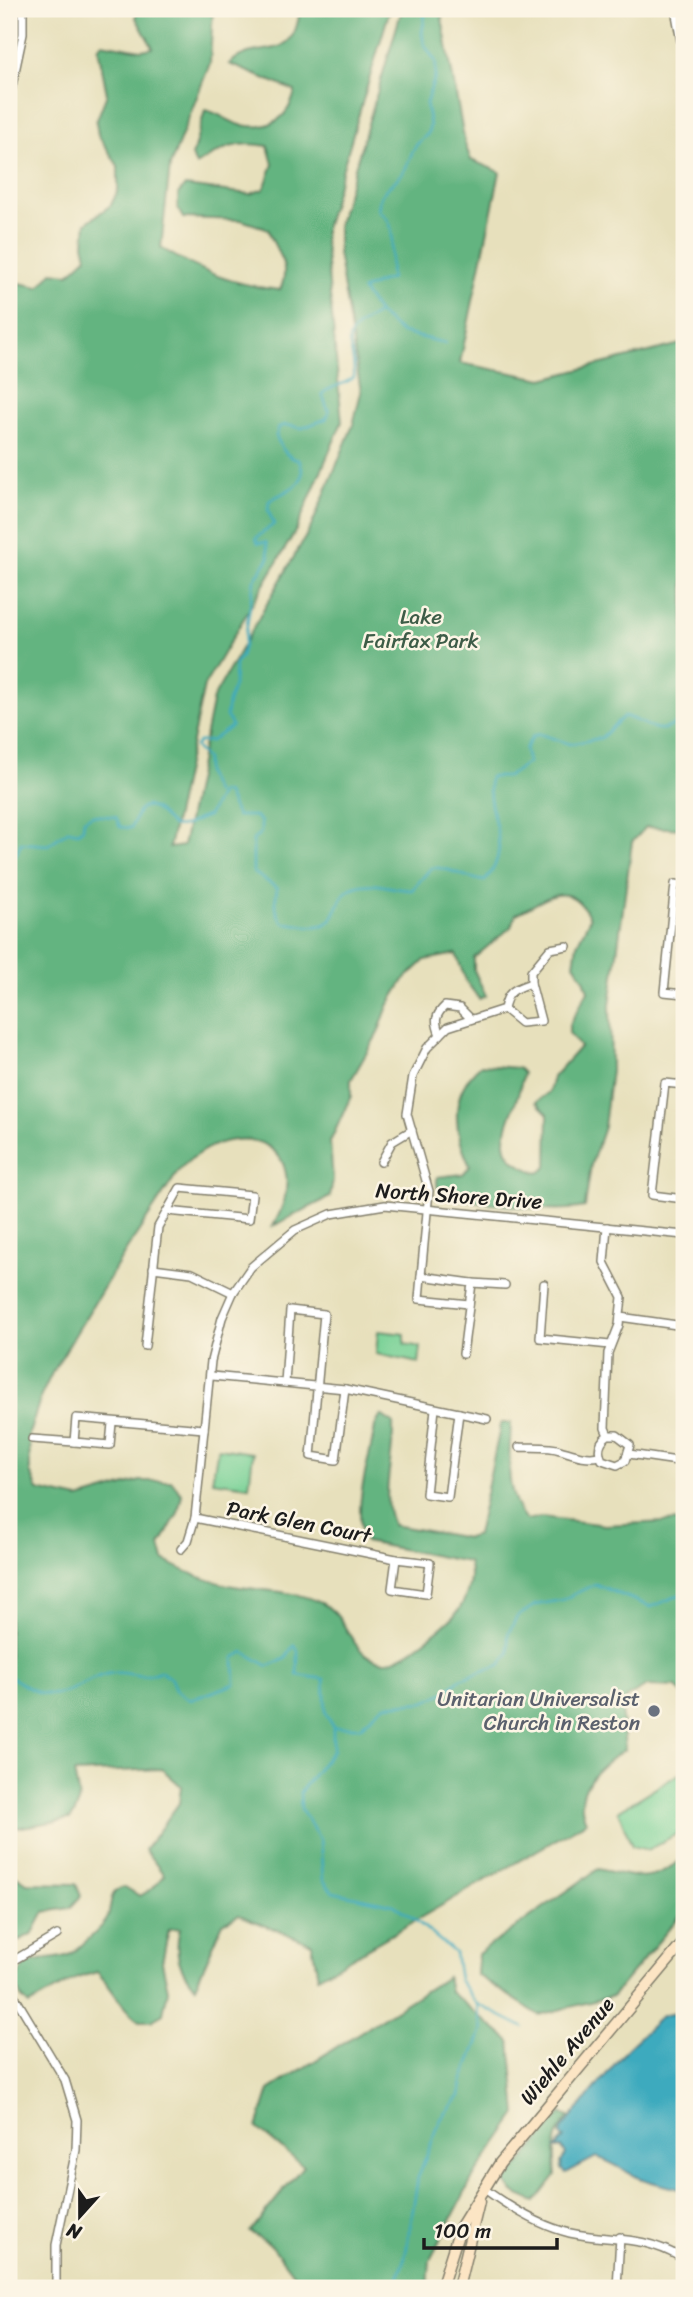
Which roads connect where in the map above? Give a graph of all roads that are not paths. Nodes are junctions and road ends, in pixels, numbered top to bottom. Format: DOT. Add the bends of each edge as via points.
graph roads {
  1 [pos="23,9"];
  2 [pos="675,9"];
  3 [pos="684,58"];
  4 [pos="9,100"];
  5 [pos="684,884"];
  6 [pos="567,946"];
  7 [pos="531,983"];
  8 [pos="684,994"];
  9 [pos="504,1009"];
  10 [pos="471,1019"];
  11 [pos="440,1035"];
  12 [pos="684,1085"];
  13 [pos="412,1130"];
  14 [pos="382,1161"];
  15 [pos="684,1199"];
  16 [pos="426,1209"];
  17 [pos="166,1211"];
  18 [pos="607,1227"];
  19 [pos="684,1235"];
  20 [pos="153,1268"];
  21 [pos="421,1276"];
  22 [pos="472,1283"];
  23 [pos="544,1284"];
  24 [pos="505,1285"];
  25 [pos="233,1293"];
  26 [pos="469,1304"];
  27 [pos="620,1317"];
  28 [pos="684,1326"];
  29 [pos="610,1345"];
  30 [pos="145,1346"];
  31 [pos="463,1354"];
  32 [pos="212,1376"];
  33 [pos="285,1383"];
  34 [pos="320,1387"];
  35 [pos="345,1389"];
  36 [pos="435,1409"];
  37 [pos="459,1413"];
  38 [pos="487,1419"];
  39 [pos="112,1423"];
  40 [pos="204,1429"];
  41 [pos="608,1435"];
  42 [pos="32,1438"];
  43 [pos="74,1442"];
  44 [pos="519,1447"];
  45 [pos="629,1454"];
  46 [pos="600,1456"];
  47 [pos="684,1462"];
  48 [pos="195,1518"];
  49 [pos="181,1549"];
  50 [pos="396,1559"];
  51 [pos="57,1935"];
  52 [pos="684,1942"];
  53 [pos="9,1963"];
  54 [pos="9,1987"];
  55 [pos="483,2188"];
  56 [pos="620,2238"];
  57 [pos="680,2257"];
  58 [pos="56,2288"];
  59 [pos="441,2288"];
  60 [pos="458,2288"];
  61 [pos="617,2288"];
  1 -- 4 [label="street" via="23,34"];
  2 -- 3 [label="street"];
  5 -- 8 [label="street" via="675,884 664,992"];
  6 -- 7 [label="street" via="550,949 531,972"];
  7 -- 9 [label="street" via="513,989"];
  7 -- 9 [label="street" via="541,1021 521,1023"];
  9 -- 10 [label="street"];
  10 -- 11 [label="street"];
  10 -- 11 [label="street" via="460,1008 445,1006 435,1022"];
  11 -- 13 [label="street" via="427,1048 413,1076 407,1114"];
  12 -- 15 [label="street" via="665,1083 652,1195"];
  13 -- 14 [label="street" via="392,1142"];
  13 -- 16 [label="street" via="427,1177"];
  16 -- 18 [label="street, North Shore Drive"];
  16 -- 21 [label="street"];
  16 -- 25 [label="street, North Shore Drive" via="367,1206 312,1221 264,1253"];
  17 -- 17 [label="street" via="249,1219 252,1195 180,1188"];
  17 -- 20 [label="street" via="158,1227"];
  18 -- 19 [label="street, North Shore Drive"];
  18 -- 27 [label="street" via="604,1262 622,1297"];
  20 -- 25 [label="street" via="192,1273"];
  20 -- 30 [label="street"];
  21 -- 22 [label="street"];
  21 -- 26 [label="street" via="419,1299"];
  22 -- 24 [label="street"];
  22 -- 26 [label="street"];
  23 -- 29 [label="street" via="540,1338"];
  25 -- 32 [label="street, North Shore Drive" via="215,1339"];
  26 -- 31 [label="street"];
  27 -- 28 [label="street"];
  27 -- 29 [label="street"];
  29 -- 41 [label="street"];
  32 -- 33 [label="street"];
  32 -- 40 [label="street, North Shore Drive"];
  33 -- 34 [label="street"];
  33 -- 34 [label="street" via="290,1310 324,1314"];
  34 -- 35 [label="street"];
  34 -- 35 [label="street" via="311,1456 336,1460"];
  35 -- 36 [label="street"];
  36 -- 37 [label="street"];
  36 -- 37 [label="street" via="426,1494 448,1497"];
  37 -- 38 [label="street"];
  39 -- 40 [label="street"];
  39 -- 43 [label="street" via="110,1445"];
  39 -- 43 [label="street" via="76,1418"];
  40 -- 48 [label="street, North Shore Drive"];
  41 -- 45 [label="street" via="625,1438"];
  41 -- 46 [label="street" via="600,1445"];
  42 -- 43 [label="street"];
  44 -- 46 [label="street"];
  45 -- 46 [label="street" via="618,1465 610,1465"];
  45 -- 47 [label="street"];
  48 -- 49 [label="street, North Shore Drive"];
  48 -- 50 [label="street, Park Glen Court"];
  50 -- 50 [label="street, Park Glen Court" via="430,1563 426,1594 392,1588"];
  51 -- 53 [label="street"];
  52 -- 55 [label="main road, Wiehle Avenue"];
  54 -- 58 [label="street" via="65,2080 77,2120 76,2150 56,2245"];
  55 -- 56 [label="street" via="552,2227"];
  55 -- 59 [label="main road, Wiehle Avenue" via="455,2239"];
  55 -- 60 [label="main road, Wiehle Avenue"];
  56 -- 57 [label="street" via="652,2243"];
  56 -- 61 [label="street"];
}
